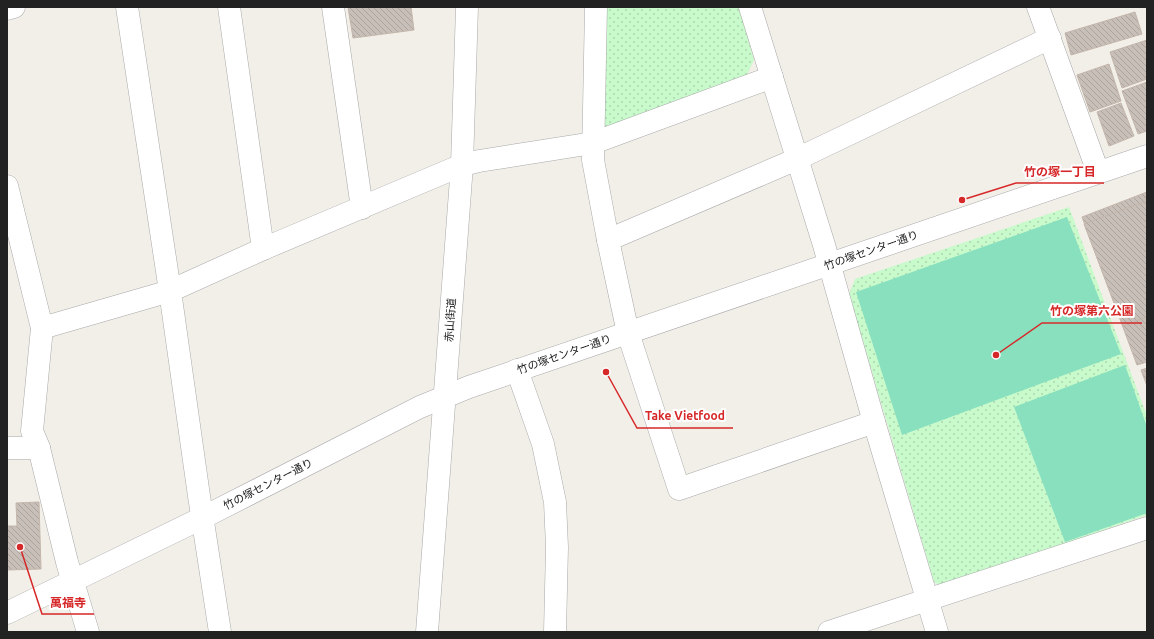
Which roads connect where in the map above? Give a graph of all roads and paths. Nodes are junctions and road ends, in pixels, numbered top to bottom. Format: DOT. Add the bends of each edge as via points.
graph roads {
  1 [pos="14,7"];
  2 [pos="127,7"];
  3 [pos="229,7"];
  4 [pos="333,7"];
  5 [pos="467,7"];
  6 [pos="596,7"];
  7 [pos="750,7"];
  8 [pos="1038,7"];
  9 [pos="7,9"];
  10 [pos="1050,38"];
  11 [pos="772,78"];
  12 [pos="594,143"];
  13 [pos="1147,156"];
  14 [pos="798,159"];
  15 [pos="462,165"];
  16 [pos="1098,172"];
  17 [pos="7,186"];
  18 [pos="362,208"];
  19 [pos="608,240"];
  20 [pos="263,250"];
  21 [pos="830,265"];
  22 [pos="170,291"];
  23 [pos="42,328"];
  24 [pos="628,333"];
  25 [pos="517,370"];
  26 [pos="445,396"];
  27 [pos="874,422"];
  28 [pos="7,448"];
  29 [pos="39,448"];
  30 [pos="202,518"];
  31 [pos="1147,528"];
  32 [pos="73,581"];
  33 [pos="927,599"];
  34 [pos="7,613"];
  35 [pos="88,632"];
  36 [pos="220,632"];
  37 [pos="427,632"];
  38 [pos="556,632"];
  39 [pos="829,632"];
  40 [pos="937,632"];
  1 -- 9 [label="street"];
  2 -- 22 [label="street"];
  3 -- 20 [label="street"];
  4 -- 18 [label="street"];
  5 -- 15 [label="street, 赤山街道"];
  6 -- 12 [label="street"];
  7 -- 11 [label="street"];
  8 -- 10 [label="street"];
  10 -- 14 [label="street"];
  10 -- 16 [label="street"];
  11 -- 12 [label="street"];
  11 -- 14 [label="street"];
  12 -- 15 [label="street"];
  12 -- 19 [label="street" via="593,160"];
  13 -- 16 [label="street, 竹の塚センター通り"];
  14 -- 19 [label="street"];
  14 -- 21 [label="street"];
  15 -- 18 [label="street"];
  15 -- 26 [label="street, 赤山街道"];
  16 -- 21 [label="street, 竹の塚センター通り"];
  17 -- 23 [label="street"];
  18 -- 20 [label="street"];
  19 -- 24 [label="street"];
  20 -- 22 [label="street"];
  21 -- 24 [label="street, 竹の塚センター通り"];
  21 -- 27 [label="street"];
  22 -- 23 [label="street"];
  22 -- 30 [label="street"];
  23 -- 29 [label="street" via="32,431"];
  24 -- 25 [label="street, 竹の塚センター通り"];
  24 -- 27 [label="street" via="679,489"];
  25 -- 26 [label="street, 竹の塚センター通り"];
  25 -- 38 [label="street" via="543,444 555,502"];
  26 -- 30 [label="street, 竹の塚センター通り"];
  26 -- 37 [label="street, 赤山街道"];
  27 -- 33 [label="street"];
  28 -- 29 [label="street"];
  29 -- 32 [label="street"];
  30 -- 32 [label="street, 竹の塚センター通り"];
  30 -- 36 [label="street"];
  31 -- 33 [label="street"];
  32 -- 34 [label="street, 竹の塚センター通り"];
  32 -- 35 [label="street"];
  33 -- 39 [label="street"];
  33 -- 40 [label="street"];
}
